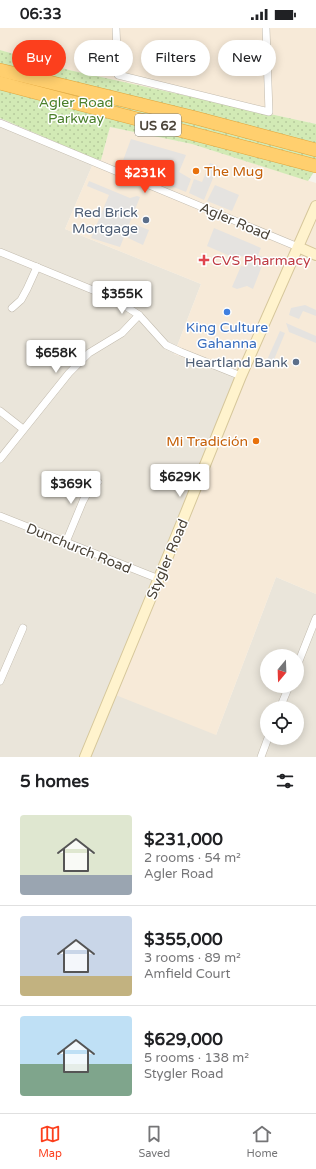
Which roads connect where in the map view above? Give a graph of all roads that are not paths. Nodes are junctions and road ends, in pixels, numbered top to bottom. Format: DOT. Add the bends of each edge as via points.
graph roads {
  1 [pos="116,28"];
  2 [pos="266,28"];
  3 [pos="0,70"];
  4 [pos="0,83"];
  5 [pos="0,123"];
  6 [pos="316,150"];
  7 [pos="316,166"];
  8 [pos="316,206"];
  9 [pos="298,247"];
  10 [pos="0,252"];
  11 [pos="316,255"];
  12 [pos="37,267"];
  13 [pos="12,308"];
  14 [pos="139,316"];
  15 [pos="241,376"];
  16 [pos="0,411"];
  17 [pos="24,429"];
  18 [pos="0,459"];
  19 [pos="98,482"];
  20 [pos="0,516"];
  21 [pos="66,542"];
  22 [pos="159,580"];
  23 [pos="316,618"];
  24 [pos="23,628"];
  25 [pos="304,649"];
  26 [pos="0,681"];
  27 [pos="265,745"];
  28 [pos="85,757"];
  29 [pos="261,757"];
  1 -- 2 [label="street" via="118,75 269,112"];
  3 -- 6 [label="highway, US 62"];
  4 -- 7 [label="highway, US 62"];
  5 -- 9 [label="street, Agler Road"];
  8 -- 9 [label="main road, Stygler Road"];
  9 -- 11 [label="main road, Agler Road"];
  9 -- 15 [label="main road, Stygler Road"];
  10 -- 12 [label="street"];
  12 -- 13 [label="street" via="28,289"];
  12 -- 14 [label="street" via="105,295"];
  14 -- 15 [label="street" via="166,345"];
  14 -- 17 [label="street" via="122,333 89,353 69,373"];
  15 -- 22 [label="main road, Stygler Road"];
  16 -- 17 [label="street"];
  17 -- 18 [label="street"];
  19 -- 21 [label="street" via="89,490"];
  20 -- 21 [label="street, Dunchurch Road"];
  21 -- 22 [label="street, Dunchurch Road"];
  22 -- 28 [label="main road, Stygler Road"];
  23 -- 25 [label="street"];
  24 -- 26 [label="street"];
  27 -- 29 [label="street"];
}
